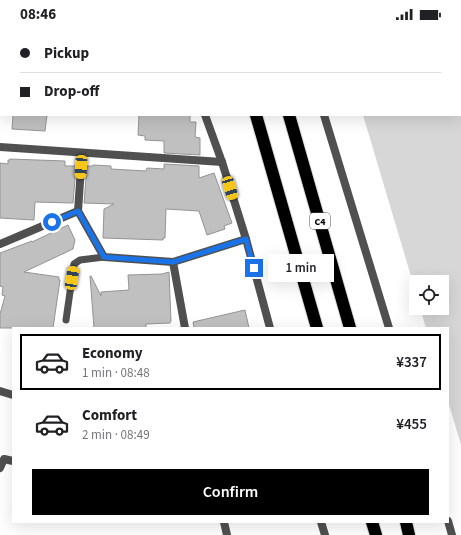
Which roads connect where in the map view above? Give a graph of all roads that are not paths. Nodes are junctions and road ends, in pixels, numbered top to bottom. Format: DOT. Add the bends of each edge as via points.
graph roads {
  1 [pos="205,116"];
  2 [pos="256,116"];
  3 [pos="289,116"];
  4 [pos="324,116"];
  5 [pos="0,147"];
  6 [pos="82,152"];
  7 [pos="222,162"];
  8 [pos="78,211"];
  9 [pos="246,239"];
  10 [pos="0,244"];
  11 [pos="104,257"];
  12 [pos="173,262"];
  13 [pos="66,320"];
  14 [pos="185,327"];
  15 [pos="270,327"];
  16 [pos="317,327"];
  17 [pos="350,327"];
  18 [pos="389,327"];
  19 [pos="0,391"];
  20 [pos="12,395"];
  21 [pos="12,461"];
  22 [pos="0,468"];
  23 [pos="224,523"];
  24 [pos="322,523"];
  25 [pos="372,523"];
  26 [pos="406,523"];
  27 [pos="449,523"];
  28 [pos="228,535"];
  29 [pos="325,535"];
  30 [pos="376,535"];
  31 [pos="409,535"];
  32 [pos="452,535"];
  1 -- 7 [label="street"];
  2 -- 16 [label="highway"];
  3 -- 17 [label="highway, C4"];
  4 -- 18 [label="street"];
  5 -- 6 [label="street"];
  6 -- 7 [label="street"];
  6 -- 8 [label="street"];
  7 -- 9 [label="street"];
  8 -- 10 [label="street"];
  8 -- 11 [label="street"];
  9 -- 12 [label="street"];
  9 -- 15 [label="street"];
  11 -- 12 [label="street"];
  11 -- 13 [label="lane" via="80,260 74,264"];
  12 -- 14 [label="street"];
  19 -- 20 [label="street"];
  21 -- 22 [label="street" via="4,459"];
  23 -- 28 [label="street"];
  24 -- 29 [label="street"];
  25 -- 30 [label="highway"];
  26 -- 31 [label="highway"];
  27 -- 32 [label="street"];
}
